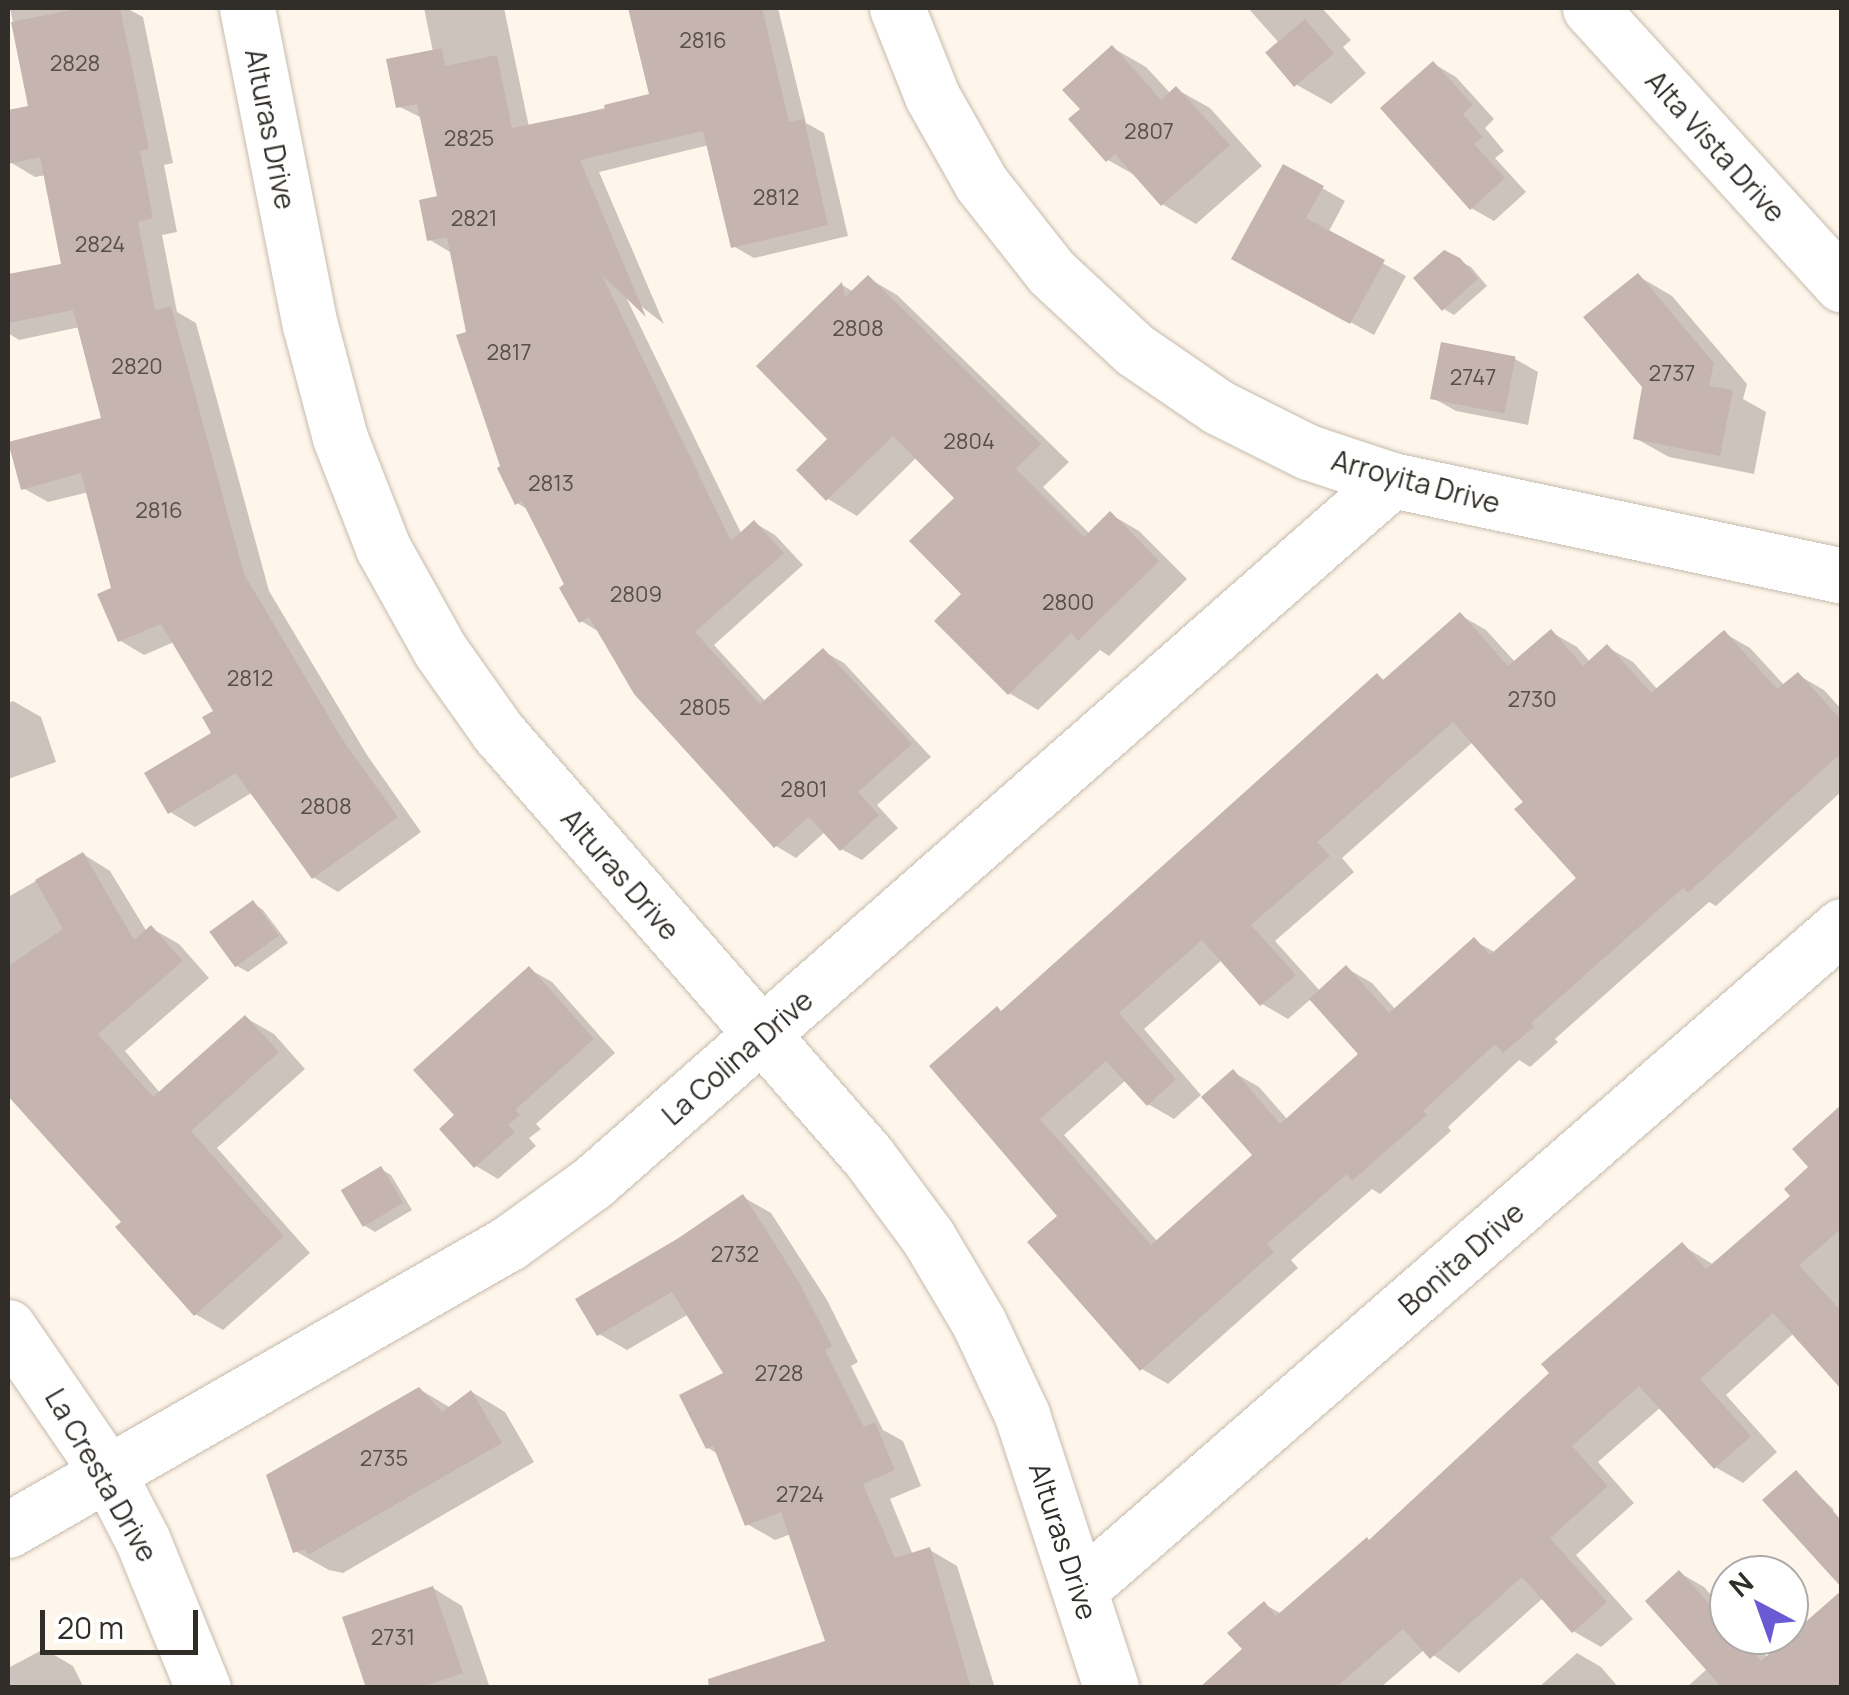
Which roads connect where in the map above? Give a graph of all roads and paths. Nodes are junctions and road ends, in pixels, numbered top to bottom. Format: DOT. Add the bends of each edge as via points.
graph roads {
  1 [pos="247,8"];
  2 [pos="896,8"];
  3 [pos="1590,8"];
  4 [pos="1842,286"];
  5 [pos="1392,480"];
  6 [pos="1842,576"];
  7 [pos="1842,926"];
  8 [pos="762,1035"];
  9 [pos="8,1327"];
  10 [pos="108,1473"];
  11 [pos="8,1530"];
  12 [pos="1080,1590"];
  13 [pos="203,1688"];
  14 [pos="1111,1688"];
  1 -- 8 [label="street, Alturas Drive" via="310,324 340,438 384,548 440,650 498,732"];
  2 -- 5 [label="street, Arroyita Drive" via="932,96 981,183 1051,272 1135,350 1218,407 1308,452"];
  3 -- 4 [label="street, Alta Vista Drive"];
  5 -- 6 [label="street, Arroyita Drive"];
  5 -- 8 [label="street, La Colina Drive"];
  7 -- 12 [label="street, Bonita Drive"];
  8 -- 10 [label="street, La Colina Drive" via="592,1183 508,1243"];
  8 -- 12 [label="street, Alturas Drive" via="868,1156 980,1324 1022,1415"];
  9 -- 10 [label="street, La Cresta Drive"];
  10 -- 11 [label="street, La Colina Drive"];
  10 -- 13 [label="street, La Cresta Drive" via="144,1541"];
  12 -- 14 [label="street, Alturas Drive"];
}
